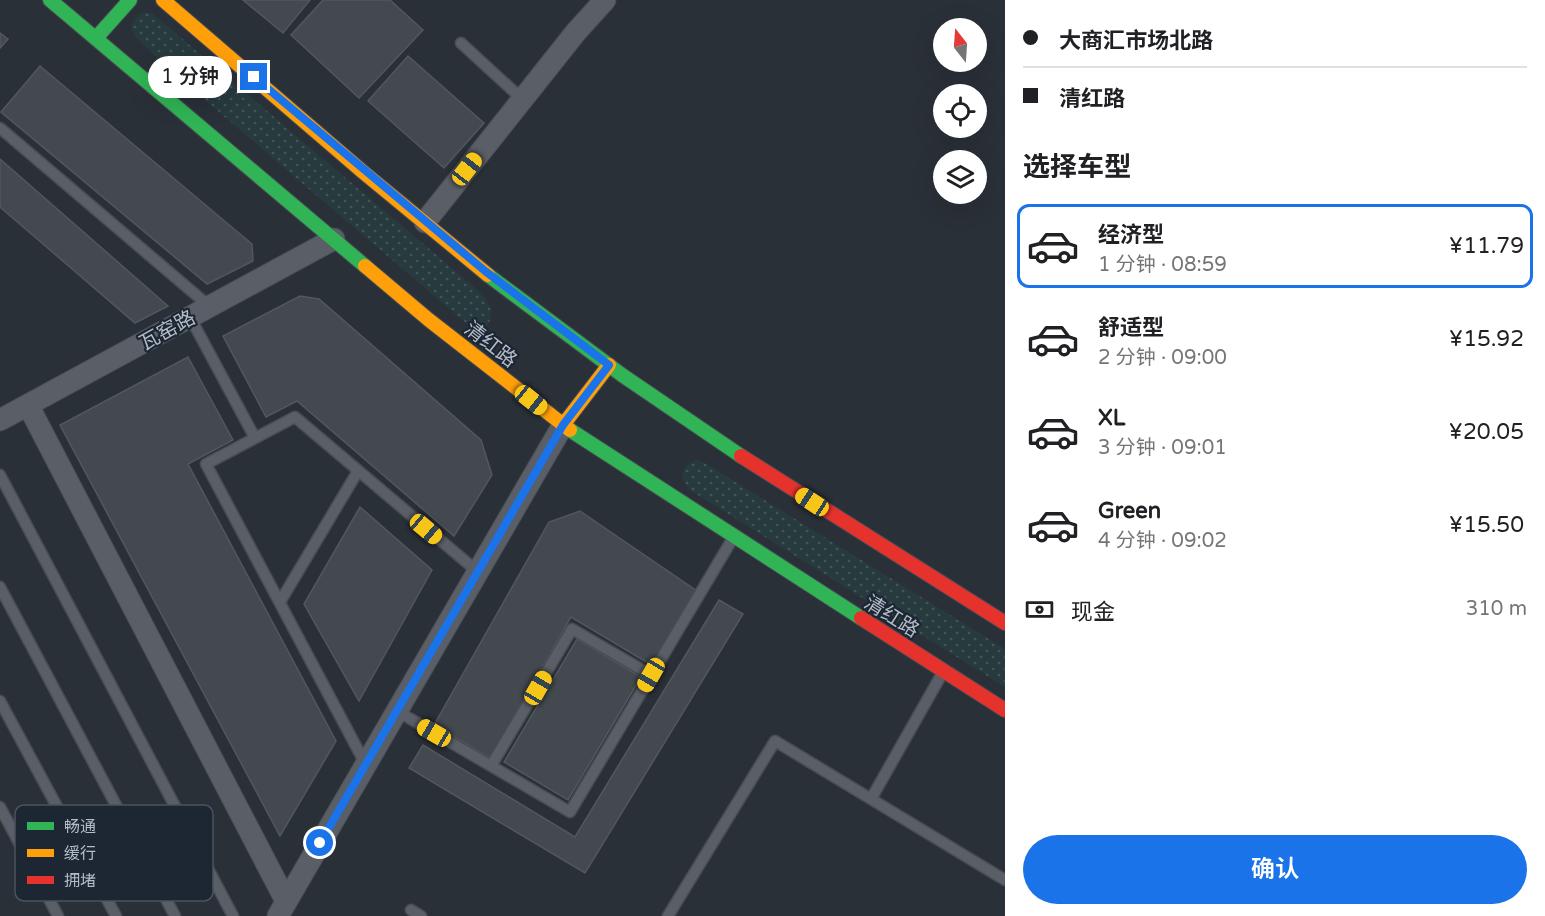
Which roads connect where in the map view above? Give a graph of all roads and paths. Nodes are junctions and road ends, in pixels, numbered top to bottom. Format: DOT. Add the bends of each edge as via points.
graph roads {
  1 [pos="50,0"];
  2 [pos="130,0"];
  3 [pos="163,0"];
  4 [pos="605,0"];
  5 [pos="96,38"];
  6 [pos="461,43"];
  7 [pos="522,99"];
  8 [pos="0,128"];
  9 [pos="425,222"];
  10 [pos="334,239"];
  11 [pos="209,306"];
  12 [pos="190,317"];
  13 [pos="609,365"];
  14 [pos="28,405"];
  15 [pos="0,420"];
  16 [pos="563,425"];
  17 [pos="255,438"];
  18 [pos="358,471"];
  19 [pos="0,475"];
  20 [pos="733,537"];
  21 [pos="478,572"];
  22 [pos="0,587"];
  23 [pos="280,602"];
  24 [pos="1005,623"];
  25 [pos="943,671"];
  26 [pos="651,675"];
  27 [pos="0,701"];
  28 [pos="1005,710"];
  29 [pos="397,711"];
  30 [pos="366,765"];
  31 [pos="491,766"];
  32 [pos="871,799"];
  33 [pos="56,805"];
  34 [pos="116,805"];
  35 [pos="174,805"];
  36 [pos="0,807"];
  37 [pos="15,835"];
  38 [pos="213,878"];
  39 [pos="1005,880"];
  40 [pos="50,901"];
  41 [pos="108,901"];
  42 [pos="167,901"];
  43 [pos="282,909"];
  44 [pos="58,916"];
  45 [pos="116,916"];
  46 [pos="175,916"];
  47 [pos="233,916"];
  48 [pos="668,916"];
  1 -- 5 [label="main road, 清红路"];
  2 -- 5 [label="main road"];
  3 -- 9 [label="main road"];
  4 -- 7 [label="street"];
  5 -- 10 [label="main road, 清红路"];
  6 -- 7 [label="lane"];
  7 -- 9 [label="street"];
  8 -- 11 [label="lane"];
  9 -- 13 [label="main road"];
  10 -- 11 [label="street, 瓦窑路"];
  10 -- 16 [label="main road, 清红路"];
  11 -- 12 [label="street, 瓦窑路"];
  12 -- 14 [label="street, 瓦窑路"];
  12 -- 17 [label="lane"];
  13 -- 16 [label="main road"];
  13 -- 24 [label="main road" via="738,455"];
  14 -- 15 [label="street, 瓦窑路"];
  14 -- 43 [label="street"];
  16 -- 20 [label="main road, 清红路"];
  16 -- 21 [label="street"];
  17 -- 18 [label="lane" via="295,417"];
  17 -- 23 [label="lane" via="206,464"];
  18 -- 21 [label="lane"];
  18 -- 23 [label="lane"];
  19 -- 35 [label="lane"];
  20 -- 25 [label="main road, 清红路"];
  20 -- 26 [label="lane"];
  21 -- 29 [label="street"];
  22 -- 34 [label="lane"];
  23 -- 30 [label="lane"];
  25 -- 28 [label="main road, 清红路"];
  25 -- 32 [label="lane"];
  26 -- 31 [label="lane" via="573,629"];
  26 -- 31 [label="lane" via="570,812"];
  27 -- 33 [label="lane"];
  29 -- 30 [label="street"];
  29 -- 31 [label="lane"];
  30 -- 43 [label="street"];
  32 -- 39 [label="lane"];
  32 -- 48 [label="lane" via="775,741"];
  36 -- 37 [label="lane"];
  38 -- 47 [label="lane"];
  40 -- 44 [label="lane"];
  41 -- 45 [label="lane"];
  42 -- 46 [label="lane"];
}
